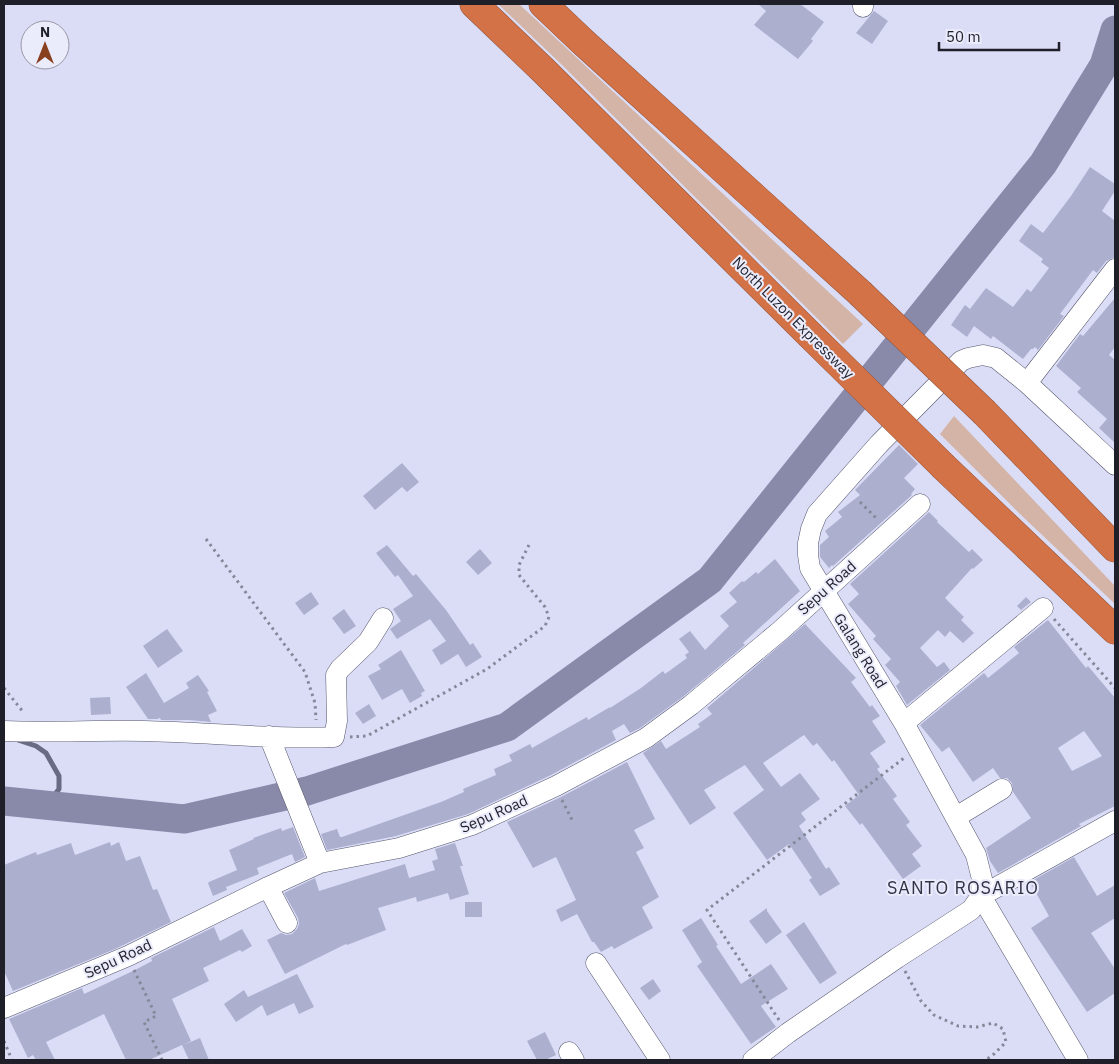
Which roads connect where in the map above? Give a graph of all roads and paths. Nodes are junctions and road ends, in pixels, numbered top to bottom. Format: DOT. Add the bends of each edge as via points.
graph roads {
  1 [pos="474,4"];
  2 [pos="543,4"];
  3 [pos="1115,269"];
  4 [pos="1027,383"];
  5 [pos="1114,461"];
  6 [pos="860,502"];
  7 [pos="920,504"];
  8 [pos="889,532"];
  9 [pos="206,539"];
  10 [pos="530,545"];
  11 [pos="1115,548"];
  12 [pos="824,592"];
  13 [pos="1044,608"];
  14 [pos="383,618"];
  15 [pos="1115,630"];
  16 [pos="4,688"];
  17 [pos="1115,688"];
  18 [pos="904,723"];
  19 [pos="21,731"];
  20 [pos="325,738"];
  21 [pos="271,742"];
  22 [pos="917,748"];
  23 [pos="556,786"];
  24 [pos="1002,789"];
  25 [pos="956,817"];
  26 [pos="1115,821"];
  27 [pos="573,822"];
  28 [pos="320,864"];
  29 [pos="268,887"];
  30 [pos="981,896"];
  31 [pos="286,923"];
  32 [pos="128,956"];
  33 [pos="897,958"];
  34 [pos="596,963"];
  35 [pos="4,1008"];
  36 [pos="788,1034"];
  37 [pos="4,1041"];
  38 [pos="761,1058"];
  39 [pos="12,1060"];
  40 [pos="162,1060"];
  41 [pos="660,1060"];
  42 [pos="986,1060"];
  43 [pos="1078,1060"];
  1 -- 15 [label="highway, North Luzon Expressway, bridge" via="944,467"];
  2 -- 11 [label="highway, bridge" via="860,293 985,413"];
  3 -- 4 [label="street"];
  4 -- 5 [label="street, Galang Road"];
  4 -- 12 [label="street, Galang Road" via="996,358 983,354 961,361 879,444 817,514 811,529 808,543 810,568"];
  6 -- 8 [label="path"];
  7 -- 8 [label="street, Sepu Road"];
  8 -- 12 [label="street, Sepu Road"];
  9 -- 20 [label="path" via="305,672"];
  10 -- 20 [label="path" via="519,565 519,575 545,607 549,617 545,626 487,669 366,736"];
  12 -- 18 [label="street, Galang Road"];
  12 -- 23 [label="street, Sepu Road" via="646,738"];
  13 -- 17 [label="path"];
  13 -- 18 [label="street"];
  14 -- 20 [label="street" via="368,642 336,675 337,721"];
  16 -- 19 [label="path"];
  18 -- 22 [label="street, Galang Road"];
  19 -- 21 [label="street" via="144,731 238,736"];
  20 -- 21 [label="street"];
  21 -- 28 [label="street"];
  22 -- 25 [label="street, Galang Road"];
  22 -- 36 [label="path" via="707,910"];
  23 -- 27 [label="path"];
  23 -- 28 [label="street, Sepu Road" via="472,826 399,848"];
  24 -- 25 [label="street"];
  25 -- 30 [label="street, Galang Road" via="976,855 982,879"];
  26 -- 30 [label="street"];
  28 -- 29 [label="street, Sepu Road"];
  29 -- 31 [label="street"];
  29 -- 32 [label="street, Sepu Road"];
  30 -- 33 [label="street" via="971,910"];
  30 -- 43 [label="street"];
  32 -- 35 [label="street, Sepu Road"];
  32 -- 40 [label="path" via="156,1016 144,1022"];
  33 -- 36 [label="street"];
  33 -- 42 [label="path" via="921,1000 934,1015 958,1026 977,1027 993,1023 1004,1029 1006,1042"];
  34 -- 41 [label="street"];
  36 -- 38 [label="street"];
  37 -- 39 [label="path"];
}
